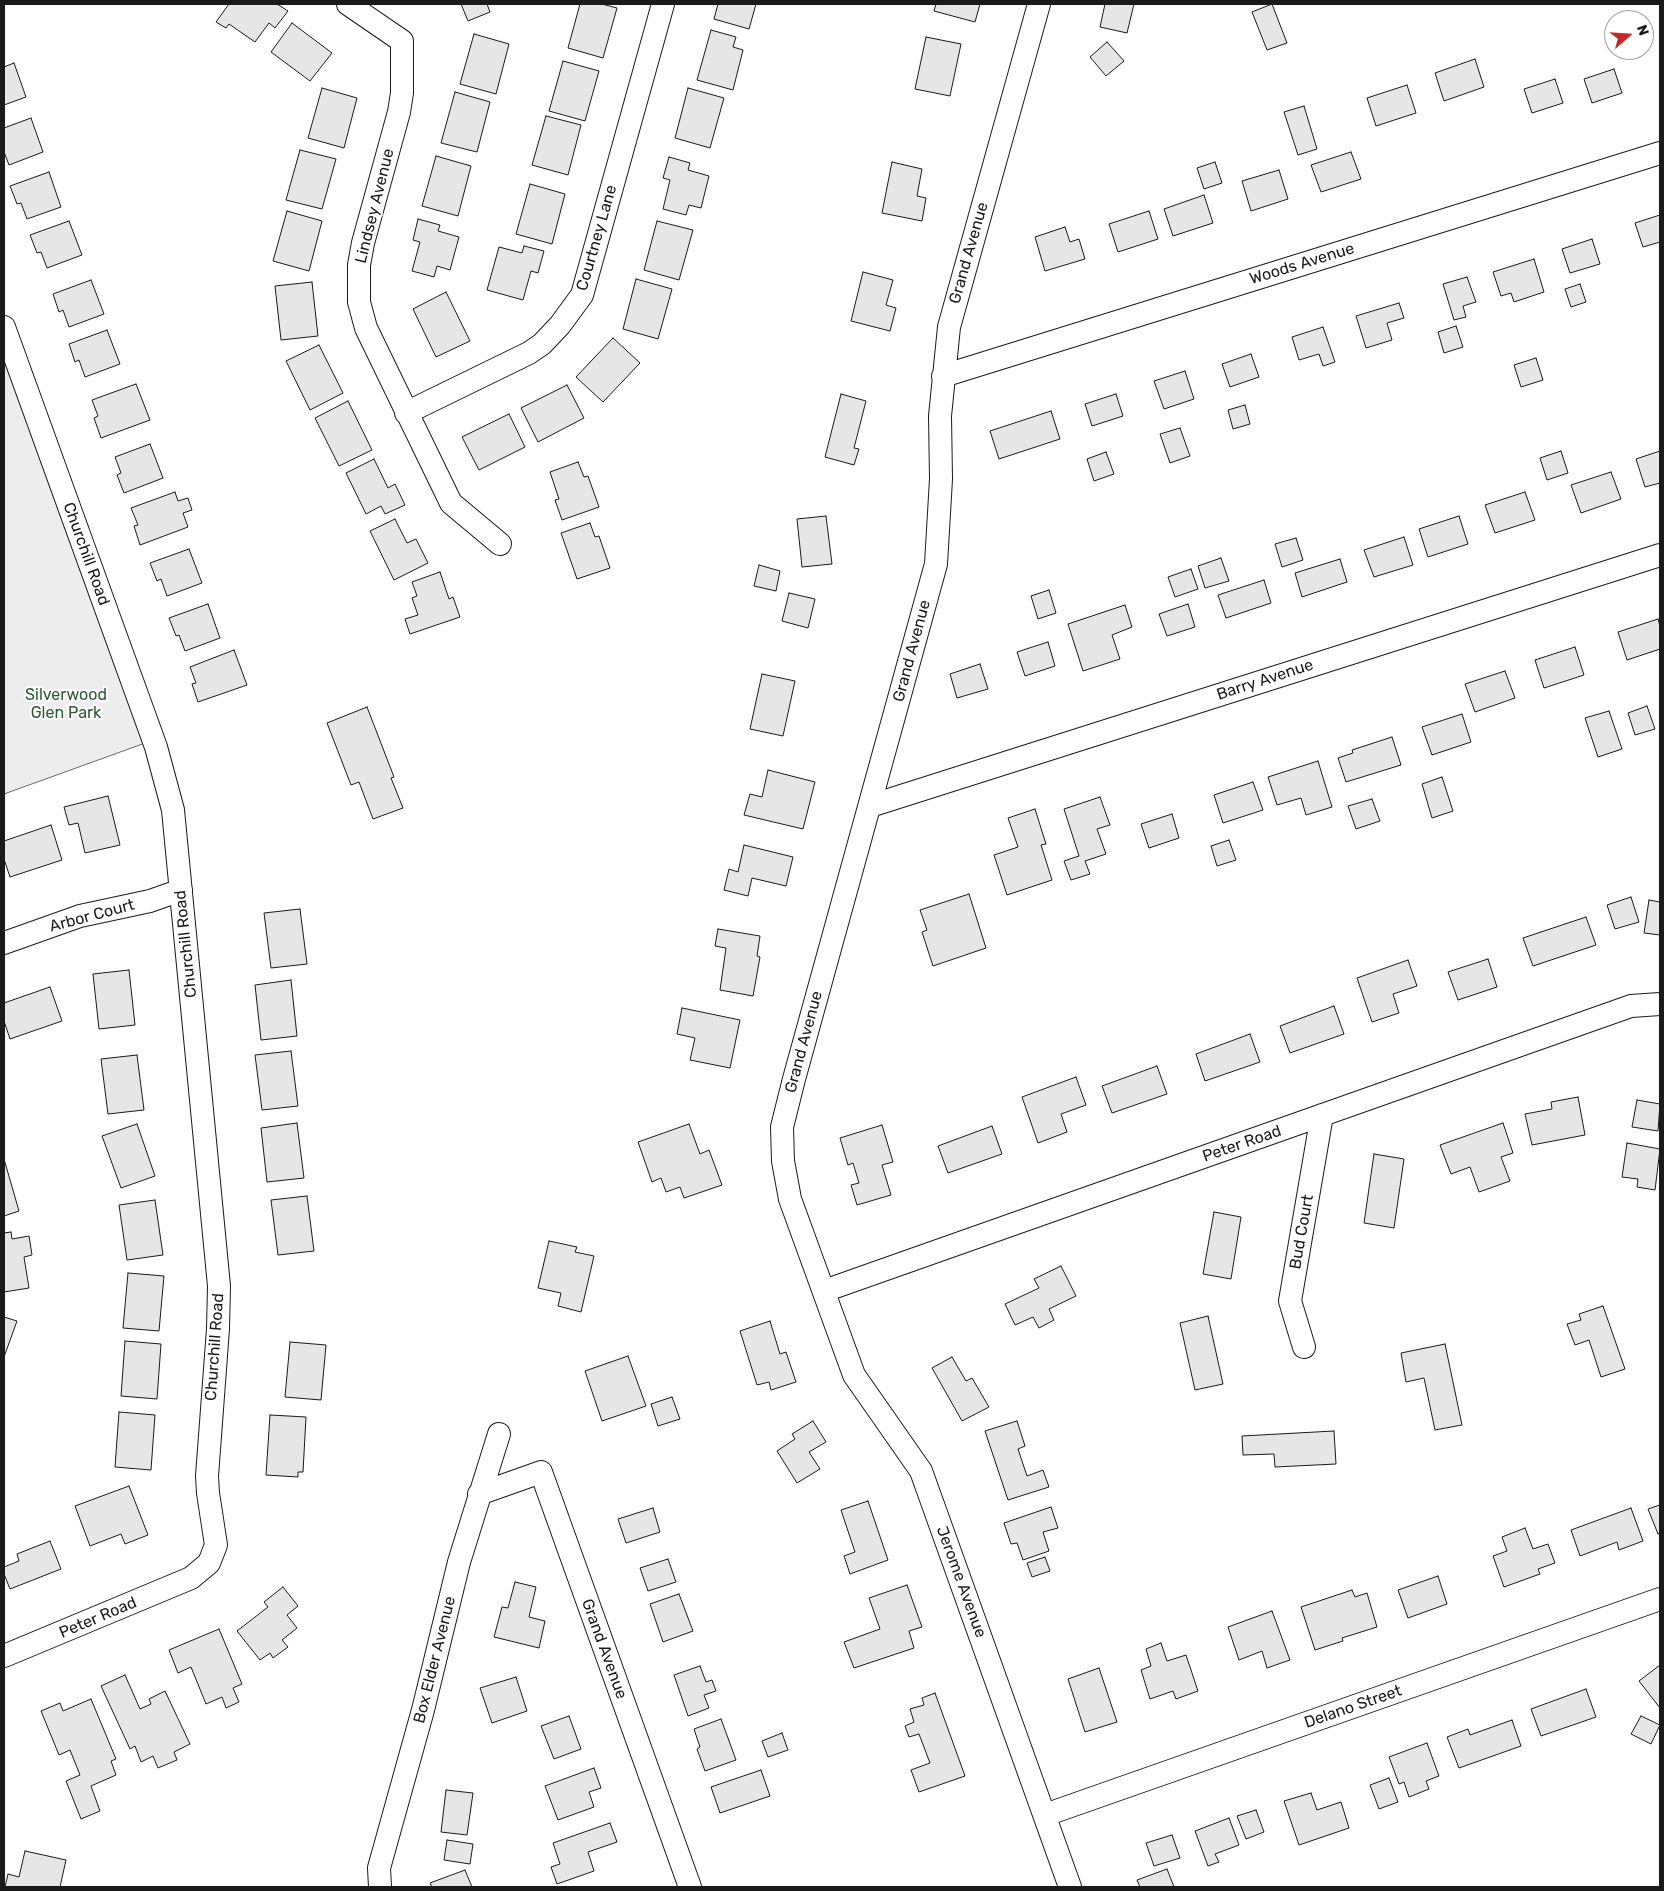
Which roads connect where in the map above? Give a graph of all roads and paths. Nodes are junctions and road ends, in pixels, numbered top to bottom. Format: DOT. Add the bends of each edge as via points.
graph roads {
  1 [pos="348,4"];
  2 [pos="663,4"];
  3 [pos="1039,4"];
  4 [pos="1660,153"];
  5 [pos="4,327"];
  6 [pos="943,376"];
  7 [pos="406,413"];
  8 [pos="500,544"];
  9 [pos="1660,555"];
  10 [pos="870,806"];
  11 [pos="181,890"];
  12 [pos="4,943"];
  13 [pos="1660,1004"];
  14 [pos="1322,1115"];
  15 [pos="824,1291"];
  16 [pos="1304,1347"];
  17 [pos="499,1434"];
  18 [pos="479,1494"];
  19 [pos="191,1578"];
  20 [pos="1660,1599"];
  21 [pos="4,1656"];
  22 [pos="1045,1815"];
  23 [pos="380,1887"];
  24 [pos="690,1887"];
  25 [pos="1070,1887"];
  1 -- 7 [label="street, Lindsey Avenue" via="402,41 399,112 363,243 358,281 359,302 366,328"];
  2 -- 7 [label="street, Courtney Lane" via="582,295 560,325 529,353"];
  3 -- 6 [label="street, Grand Avenue" via="949,327"];
  4 -- 6 [label="street, Woods Avenue"];
  5 -- 11 [label="street, Churchill Road" via="156,747 173,810"];
  6 -- 10 [label="street, Grand Avenue" via="936,564"];
  7 -- 8 [label="street, Lindsey Avenue" via="451,503"];
  9 -- 10 [label="street, Barry Avenue"];
  10 -- 15 [label="street, Grand Avenue" via="782,1127 783,1161 790,1199"];
  11 -- 12 [label="street, Arbor Court" via="150,901 80,916"];
  11 -- 19 [label="street, Churchill Road" via="219,1286 207,1476 216,1545 209,1563"];
  13 -- 14 [label="street, Peter Road" via="1632,1006"];
  14 -- 15 [label="street, Peter Road"];
  14 -- 16 [label="street, Bud Court" via="1290,1300"];
  15 -- 22 [label="street, Jerome Avenue" via="854,1375 921,1471"];
  17 -- 18 [label="street, Box Elder Avenue"];
  18 -- 23 [label="street, Box Elder Avenue" via="379,1868"];
  18 -- 24 [label="street, Grand Avenue" via="541,1472"];
  19 -- 21 [label="street, Peter Road"];
  20 -- 22 [label="street, Delano Street"];
  22 -- 25 [label="street, Jerome Avenue"];
}
